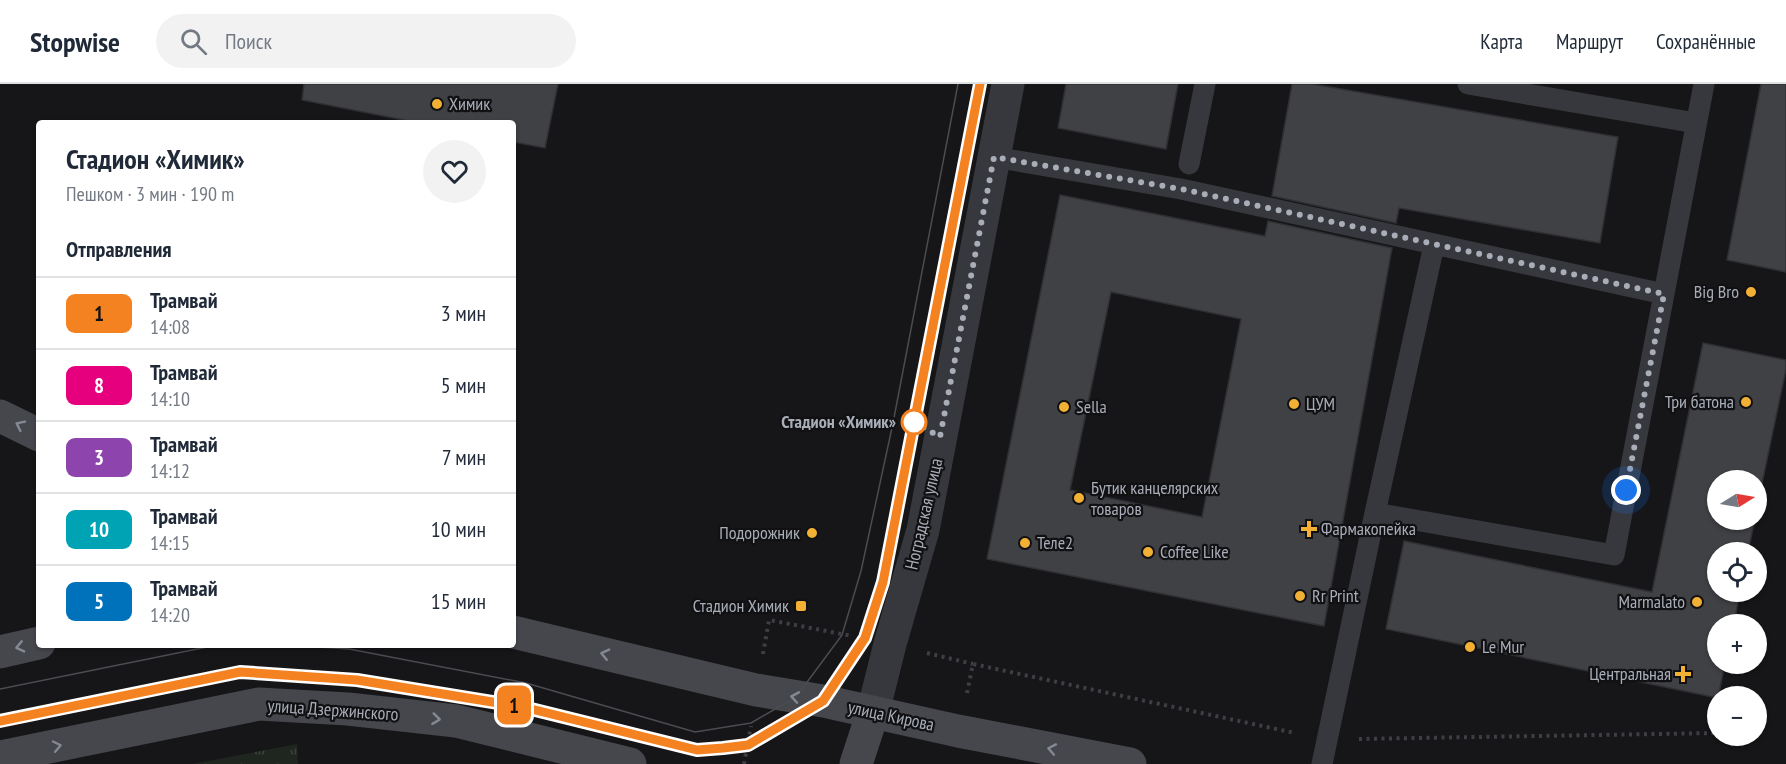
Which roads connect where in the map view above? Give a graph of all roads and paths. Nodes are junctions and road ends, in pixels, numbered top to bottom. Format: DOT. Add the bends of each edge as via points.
graph roads {
  1 [pos="1008,84"];
  2 [pos="1205,84"];
  3 [pos="1468,84"];
  4 [pos="1704,84"];
  5 [pos="1696,123"];
  6 [pos="994,157"];
  7 [pos="1190,164"];
  8 [pos="1434,245"];
  9 [pos="1664,294"];
  10 [pos="0,416"];
  11 [pos="36,434"];
  12 [pos="1375,513"];
  13 [pos="516,633"];
  14 [pos="36,644"];
  15 [pos="0,652"];
  16 [pos="873,712"];
  17 [pos="748,745"];
  18 [pos="0,758"];
  19 [pos="630,764"];
  20 [pos="744,764"];
  21 [pos="856,764"];
  22 [pos="1130,764"];
  23 [pos="1322,764"];
  1 -- 6 [label="street, Ноградская улица"];
  2 -- 7 [label="lane"];
  3 -- 5 [label="lane"];
  4 -- 5 [label="lane"];
  5 -- 9 [label="lane"];
  6 -- 8 [label="lane" via="1181,189"];
  6 -- 16 [label="street, Ноградская улица" via="923,530"];
  8 -- 9 [label="lane"];
  8 -- 12 [label="lane"];
  9 -- 12 [label="lane" via="1614,555"];
  11 -- 10 [label="street, one-way"];
  12 -- 23 [label="lane"];
  16 -- 13 [label="street, улица Кирова, one-way" via="756,690"];
  14 -- 15 [label="street, one-way"];
  16 -- 21 [label="street, Ноградская улица"];
  22 -- 16 [label="street, улица Кирова, one-way"];
  17 -- 20 [label="path"];
  18 -- 19 [label="street, улица Дзержинского, one-way" via="259,704 456,721"];
}
